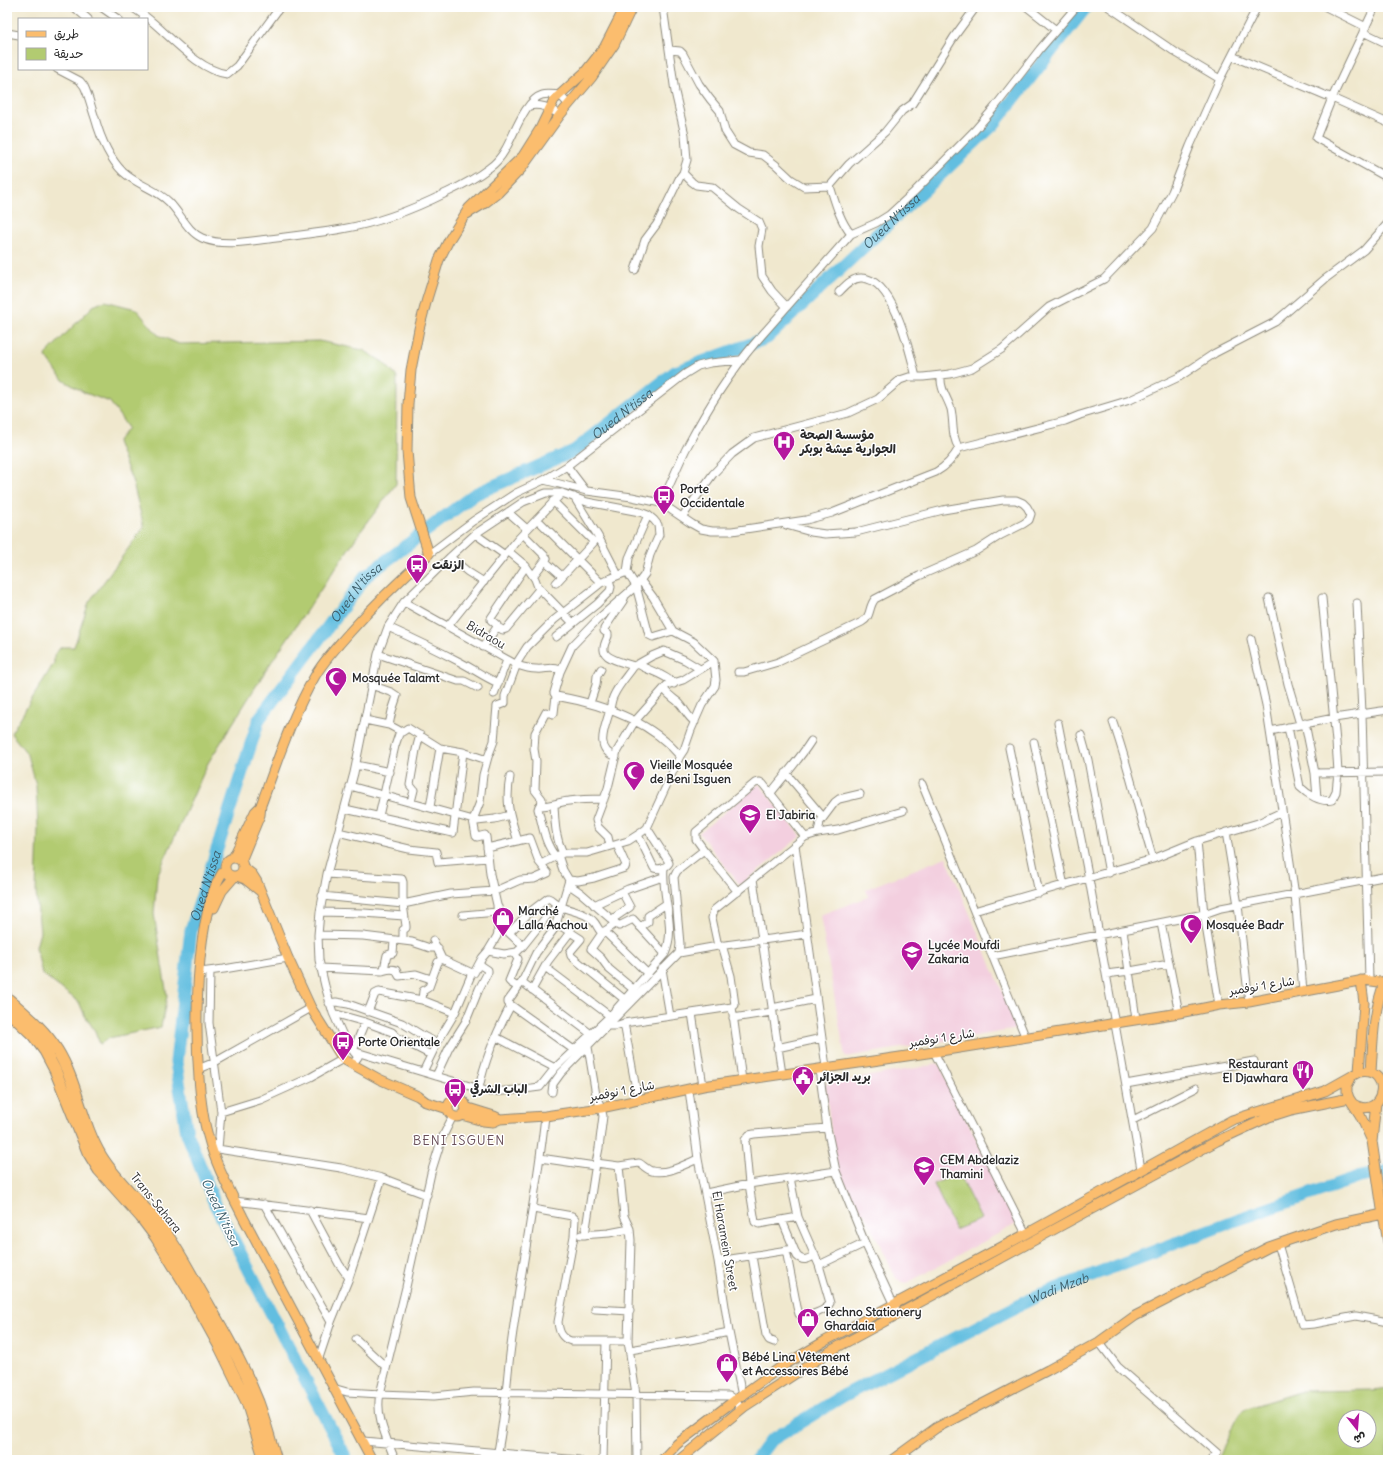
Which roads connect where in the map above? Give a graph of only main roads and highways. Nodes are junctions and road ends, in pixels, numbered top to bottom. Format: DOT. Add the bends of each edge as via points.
graph roads {
  1 [pos="624,7"];
  2 [pos="632,7"];
  3 [pos="466,215"];
  4 [pos="239,862"];
  5 [pos="225,869"];
  6 [pos="236,876"];
  7 [pos="261,892"];
  8 [pos="205,925"];
  9 [pos="1365,980"];
  10 [pos="1386,981"];
  11 [pos="1364,996"];
  12 [pos="1379,996"];
  13 [pos="7,998"];
  14 [pos="7,1010"];
  15 [pos="1356,1074"];
  16 [pos="1374,1074"];
  17 [pos="1388,1075"];
  18 [pos="1385,1095"];
  19 [pos="1350,1100"];
  20 [pos="1376,1104"];
  21 [pos="1373,1144"];
  22 [pos="1384,1212"];
  23 [pos="1388,1242"];
  24 [pos="265,1460"];
  25 [pos="276,1460"];
  26 [pos="372,1460"];
  27 [pos="662,1460"];
  28 [pos="679,1460"];
  29 [pos="892,1460"];
  1 -- 3 [label="main road" via="604,48 585,72 554,100 523,156 472,205"];
  2 -- 3 [label="main road" via="614,45 521,170 485,203"];
  3 -- 4 [label="main road" via="439,260 427,299 411,370 407,451 410,498 429,554 395,584 320,668 306,691 285,740 261,805 260,815"];
  4 -- 5 [label="main road" via="228,860"];
  4 -- 6 [label="main road" via="242,872"];
  4 -- 7 [label="main road" via="252,874"];
  5 -- 6 [label="main road" via="228,874"];
  5 -- 8 [label="main road" via="211,900"];
  6 -- 7 [label="main road" via="245,879"];
  6 -- 8 [label="main road" via="222,891 212,916"];
  7 -- 9 [label="main road, شارع 1 نوفمبر" via="311,1008 343,1059 379,1079 418,1096 455,1110 494,1116 500,1120 601,1108 703,1086 1248,1002"];
  8 -- 26 [label="main road" via="197,1018 198,1070 202,1105 215,1149 235,1200"];
  9 -- 10 [label="main road, شارع 1 نوفمبر"];
  9 -- 11 [label="main road"];
  10 -- 12 [label="main road"];
  11 -- 12 [label="main road"];
  11 -- 15 [label="main road"];
  12 -- 16 [label="main road" via="1376,1010"];
  13 -- 25 [label="highway, Trans-Sahara" via="31,1019 58,1051 93,1141 102,1157 158,1224 187,1268 246,1376 258,1403"];
  14 -- 24 [label="highway, Trans-Sahara" via="45,1050 88,1152 99,1170 156,1237 190,1294 247,1402"];
  15 -- 16 [label="main road"];
  15 -- 19 [label="main road" via="1347,1086"];
  15 -- 27 [label="main road" via="1325,1091 1232,1120 818,1345 781,1367 678,1444"];
  16 -- 17 [label="main road"];
  16 -- 18 [label="main road" via="1382,1084"];
  18 -- 20 [label="main road"];
  19 -- 20 [label="main road" via="1363,1107"];
  19 -- 21 [label="main road"];
  19 -- 28 [label="main road" via="1291,1110 1222,1138 832,1350 741,1409"];
  20 -- 21 [label="main road"];
  21 -- 22 [label="main road"];
  22 -- 23 [label="main road"];
  22 -- 29 [label="main road" via="1336,1224 1269,1248 1135,1316 1099,1342 936,1428"];
}
